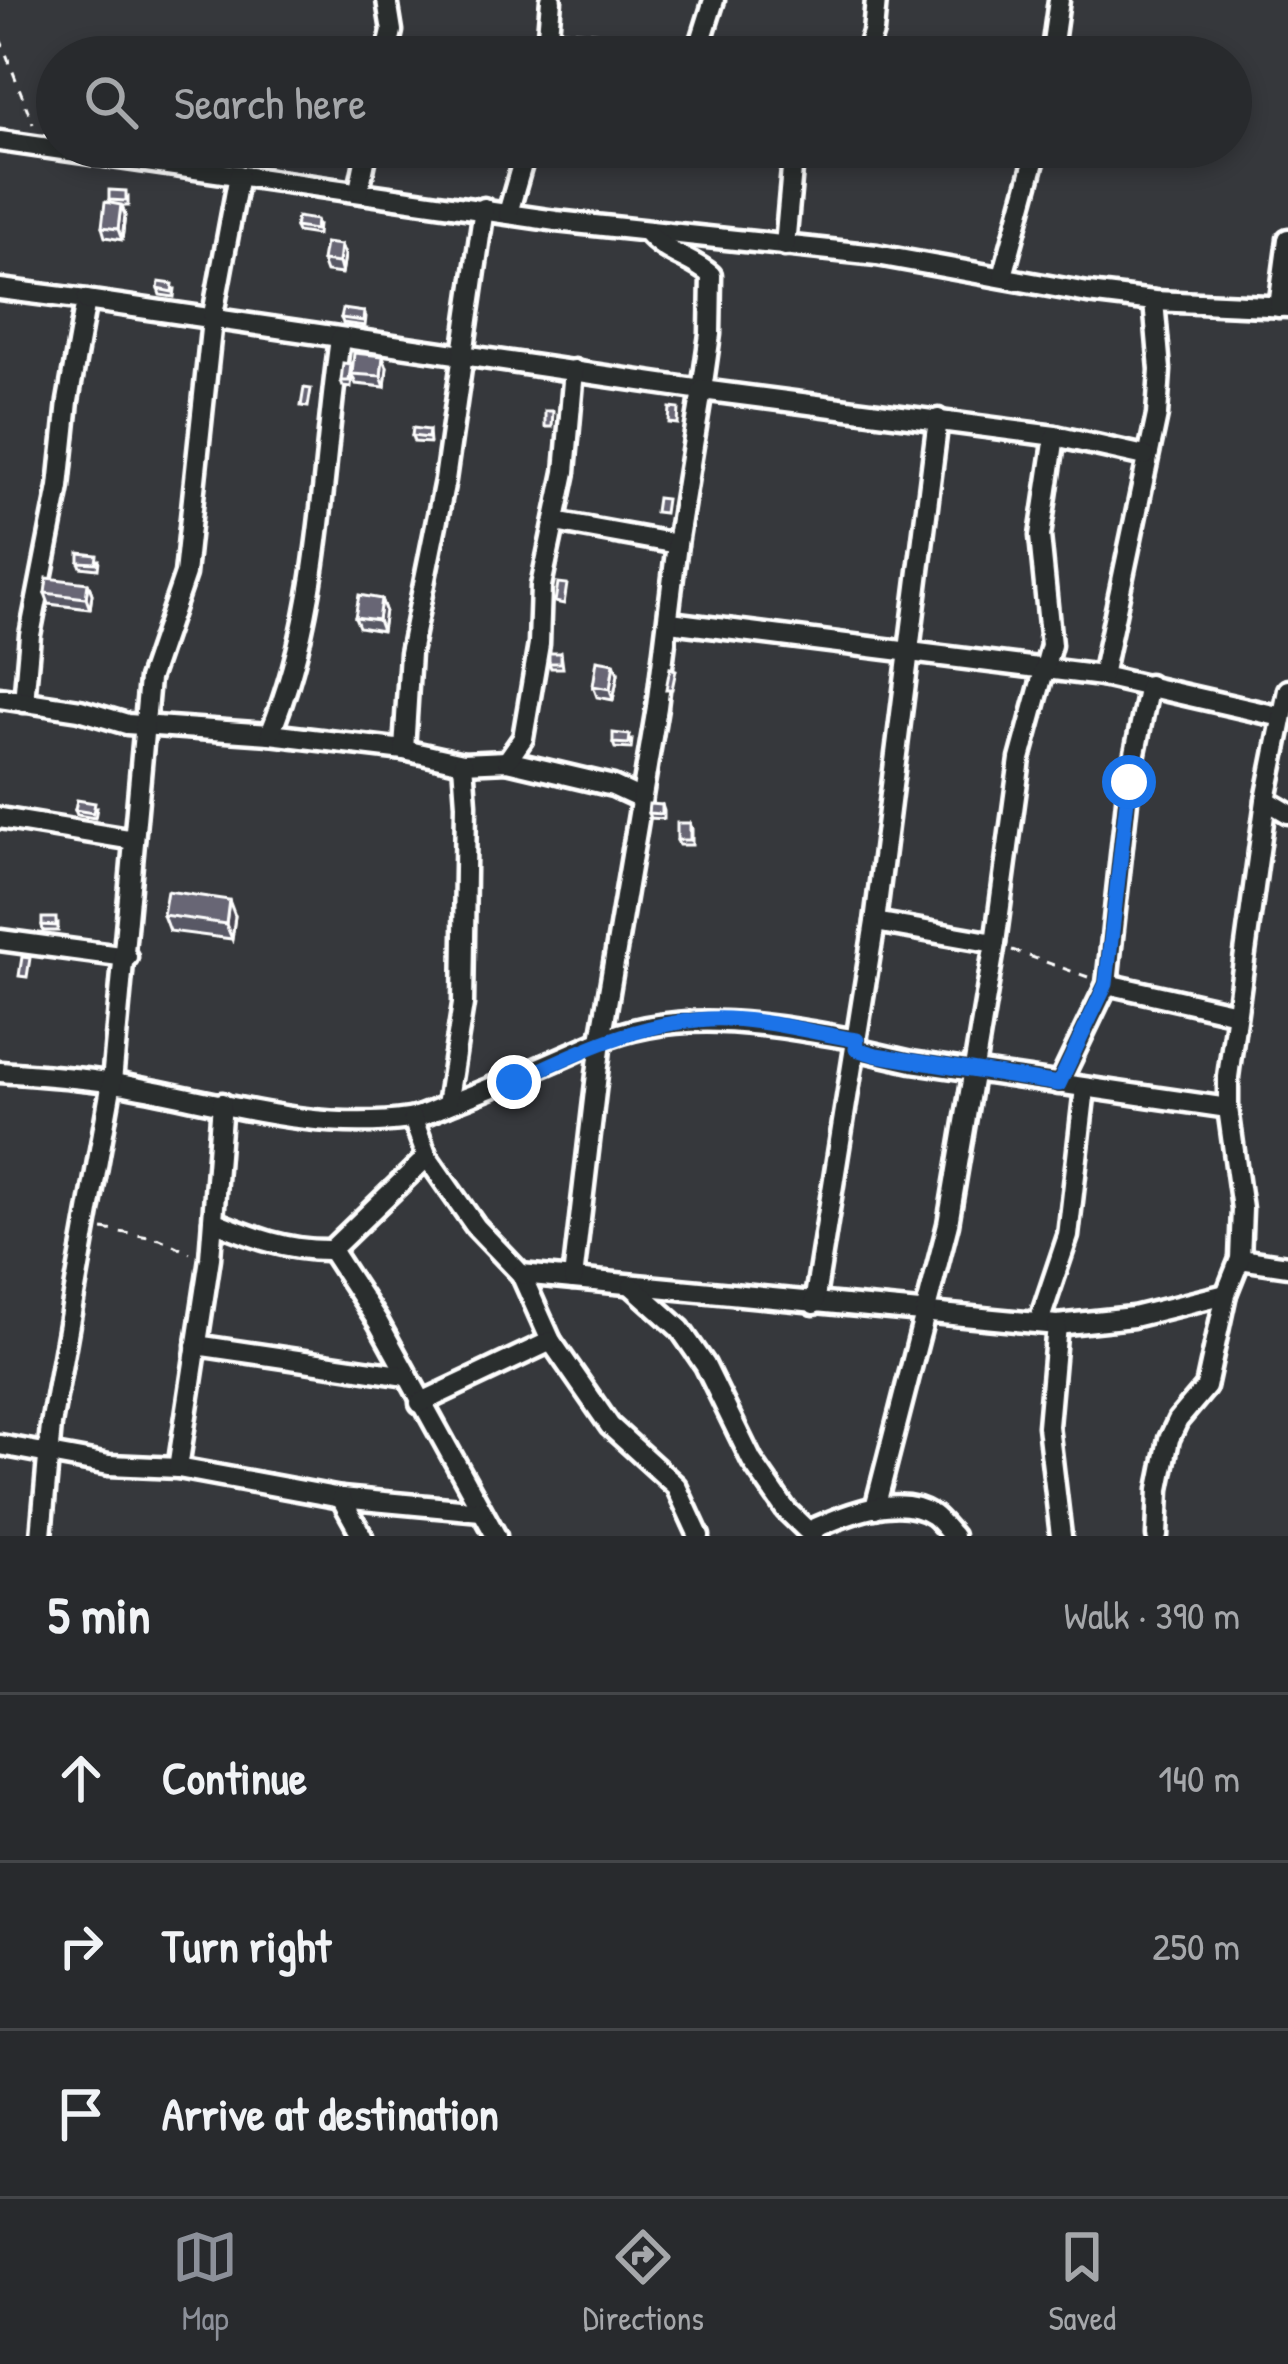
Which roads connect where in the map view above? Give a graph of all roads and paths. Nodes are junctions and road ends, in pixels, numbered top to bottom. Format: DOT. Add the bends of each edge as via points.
graph roads {
  1 [pos="387,0"];
  2 [pos="550,0"];
  3 [pos="714,0"];
  4 [pos="876,0"];
  5 [pos="1058,0"];
  6 [pos="391,36"];
  7 [pos="547,36"];
  8 [pos="703,36"];
  9 [pos="872,36"];
  10 [pos="1054,36"];
  11 [pos="0,38"];
  12 [pos="33,124"];
  13 [pos="0,141"];
  14 [pos="36,146"];
  15 [pos="190,168"];
  16 [pos="364,168"];
  17 [pos="521,168"];
  18 [pos="792,168"];
  19 [pos="1032,168"];
  20 [pos="239,175"];
  21 [pos="359,190"];
  22 [pos="484,208"];
  23 [pos="508,213"];
  24 [pos="647,232"];
  25 [pos="1288,239"];
  26 [pos="785,246"];
  27 [pos="1003,276"];
  28 [pos="0,289"];
  29 [pos="86,300"];
  30 [pos="1154,301"];
  31 [pos="1284,307"];
  32 [pos="212,320"];
  33 [pos="340,339"];
  34 [pos="461,354"];
  35 [pos="574,370"];
  36 [pos="702,389"];
  37 [pos="938,419"];
  38 [pos="1055,436"];
  39 [pos="1145,455"];
  40 [pos="555,522"];
  41 [pos="676,544"];
  42 [pos="670,622"];
  43 [pos="909,652"];
  44 [pos="1042,670"];
  45 [pos="1102,676"];
  46 [pos="1149,685"];
  47 [pos="1288,690"];
  48 [pos="0,698"];
  49 [pos="24,702"];
  50 [pos="1282,717"];
  51 [pos="143,723"];
  52 [pos="270,734"];
  53 [pos="404,750"];
  54 [pos="507,761"];
  55 [pos="463,763"];
  56 [pos="641,799"];
  57 [pos="1266,800"];
  58 [pos="1288,813"];
  59 [pos="0,818"];
  60 [pos="134,840"];
  61 [pos="875,922"];
  62 [pos="0,940"];
  63 [pos="995,943"];
  64 [pos="127,957"];
  65 [pos="1106,984"];
  66 [pos="1236,1013"];
  67 [pos="601,1040"];
  68 [pos="856,1044"];
  69 [pos="972,1070"];
  70 [pos="0,1072"];
  71 [pos="112,1082"];
  72 [pos="1059,1084"];
  73 [pos="1085,1088"];
  74 [pos="222,1103"];
  75 [pos="447,1105"];
  76 [pos="1228,1108"];
  77 [pos="413,1119"];
  78 [pos="427,1157"];
  79 [pos="87,1215"];
  80 [pos="213,1221"];
  81 [pos="331,1250"];
  82 [pos="210,1258"];
  83 [pos="1240,1259"];
  84 [pos="1288,1266"];
  85 [pos="521,1274"];
  86 [pos="572,1280"];
  87 [pos="632,1286"];
  88 [pos="1226,1294"];
  89 [pos="814,1304"];
  90 [pos="925,1315"];
  91 [pos="1048,1324"];
  92 [pos="551,1341"];
  93 [pos="196,1345"];
  94 [pos="406,1376"];
  95 [pos="420,1403"];
  96 [pos="0,1445"];
  97 [pos="49,1454"];
  98 [pos="178,1468"];
  99 [pos="341,1498"];
  100 [pos="875,1508"];
  101 [pos="482,1511"];
  102 [pos="812,1533"];
  103 [pos="41,1536"];
  104 [pos="362,1536"];
  105 [pos="496,1536"];
  106 [pos="699,1536"];
  107 [pos="953,1536"];
  108 [pos="1060,1536"];
  109 [pos="1157,1536"];
  1 -- 6 [label="street"];
  2 -- 7 [label="street"];
  3 -- 8 [label="street"];
  4 -- 9 [label="street"];
  5 -- 10 [label="street"];
  11 -- 12 [label="path"];
  13 -- 14 [label="street"];
  15 -- 20 [label="street"];
  16 -- 21 [label="street"];
  17 -- 23 [label="street"];
  18 -- 26 [label="street"];
  19 -- 27 [label="street"];
  20 -- 21 [label="street"];
  20 -- 32 [label="street"];
  21 -- 22 [label="street"];
  22 -- 23 [label="street"];
  22 -- 34 [label="street"];
  23 -- 24 [label="street"];
  24 -- 26 [label="street"];
  24 -- 36 [label="street" via="670,254 710,272"];
  25 -- 31 [label="street"];
  26 -- 27 [label="street"];
  27 -- 30 [label="street"];
  28 -- 29 [label="street"];
  29 -- 32 [label="street"];
  29 -- 49 [label="street"];
  30 -- 31 [label="street"];
  30 -- 39 [label="street" via="1160,370"];
  32 -- 33 [label="street"];
  32 -- 51 [label="street" via="185,574 155,656"];
  33 -- 34 [label="street"];
  33 -- 52 [label="street" via="315,560 292,677"];
  34 -- 35 [label="street"];
  34 -- 53 [label="street" via="406,676"];
  35 -- 36 [label="street"];
  35 -- 40 [label="street"];
  36 -- 37 [label="street"];
  36 -- 41 [label="street"];
  37 -- 38 [label="street"];
  37 -- 43 [label="street"];
  38 -- 39 [label="street"];
  38 -- 44 [label="street" via="1040,536 1051,622"];
  39 -- 45 [label="street"];
  40 -- 41 [label="street"];
  40 -- 54 [label="street" via="523,738"];
  41 -- 42 [label="street"];
  42 -- 43 [label="street"];
  42 -- 56 [label="street"];
  43 -- 44 [label="street"];
  43 -- 61 [label="street"];
  44 -- 45 [label="street"];
  44 -- 63 [label="street" via="1020,759"];
  45 -- 46 [label="street"];
  46 -- 50 [label="street"];
  46 -- 65 [label="street"];
  47 -- 50 [label="street"];
  48 -- 49 [label="street"];
  49 -- 51 [label="street"];
  50 -- 57 [label="street"];
  51 -- 52 [label="street"];
  51 -- 60 [label="street"];
  52 -- 53 [label="street"];
  53 -- 55 [label="street"];
  54 -- 55 [label="street"];
  54 -- 56 [label="street"];
  55 -- 75 [label="street" via="463,1004"];
  56 -- 67 [label="street"];
  57 -- 58 [label="street"];
  57 -- 66 [label="street"];
  59 -- 60 [label="street"];
  60 -- 64 [label="street"];
  61 -- 63 [label="street"];
  61 -- 68 [label="street"];
  62 -- 64 [label="street"];
  63 -- 65 [label="path"];
  63 -- 69 [label="street"];
  64 -- 71 [label="street"];
  65 -- 66 [label="street"];
  65 -- 72 [label="street"];
  66 -- 76 [label="street"];
  67 -- 68 [label="street" via="709,1019"];
  67 -- 75 [label="street"];
  67 -- 86 [label="street"];
  68 -- 69 [label="street"];
  68 -- 89 [label="street"];
  69 -- 72 [label="street"];
  69 -- 90 [label="street"];
  70 -- 71 [label="street"];
  71 -- 74 [label="street"];
  71 -- 79 [label="street"];
  72 -- 73 [label="street"];
  73 -- 76 [label="street"];
  73 -- 91 [label="street" via="1068,1236"];
  74 -- 77 [label="street" via="312,1119"];
  74 -- 80 [label="street"];
  75 -- 77 [label="street"];
  76 -- 83 [label="street"];
  77 -- 78 [label="street"];
  78 -- 81 [label="street"];
  78 -- 85 [label="street"];
  79 -- 82 [label="path" via="107,1232 160,1239"];
  79 -- 97 [label="street"];
  80 -- 81 [label="street" via="264,1242"];
  80 -- 82 [label="street"];
  81 -- 94 [label="street"];
  82 -- 93 [label="street"];
  83 -- 84 [label="street"];
  83 -- 88 [label="street"];
  85 -- 86 [label="street"];
  85 -- 92 [label="street"];
  86 -- 87 [label="street"];
  87 -- 89 [label="street"];
  87 -- 102 [label="street" via="680,1329 752,1462"];
  88 -- 91 [label="street" via="1133,1317"];
  88 -- 109 [label="street" via="1206,1387 1169,1439"];
  89 -- 90 [label="street"];
  90 -- 91 [label="street"];
  90 -- 100 [label="street"];
  91 -- 108 [label="street"];
  92 -- 95 [label="street"];
  92 -- 106 [label="street" via="610,1426 676,1486"];
  93 -- 94 [label="street"];
  93 -- 98 [label="street"];
  94 -- 95 [label="street"];
  95 -- 101 [label="street"];
  96 -- 97 [label="street"];
  97 -- 98 [label="street"];
  97 -- 103 [label="street"];
  98 -- 99 [label="street"];
  99 -- 101 [label="street"];
  99 -- 104 [label="street"];
  100 -- 102 [label="street"];
  100 -- 107 [label="street" via="934,1515"];
  101 -- 105 [label="street"];
}
